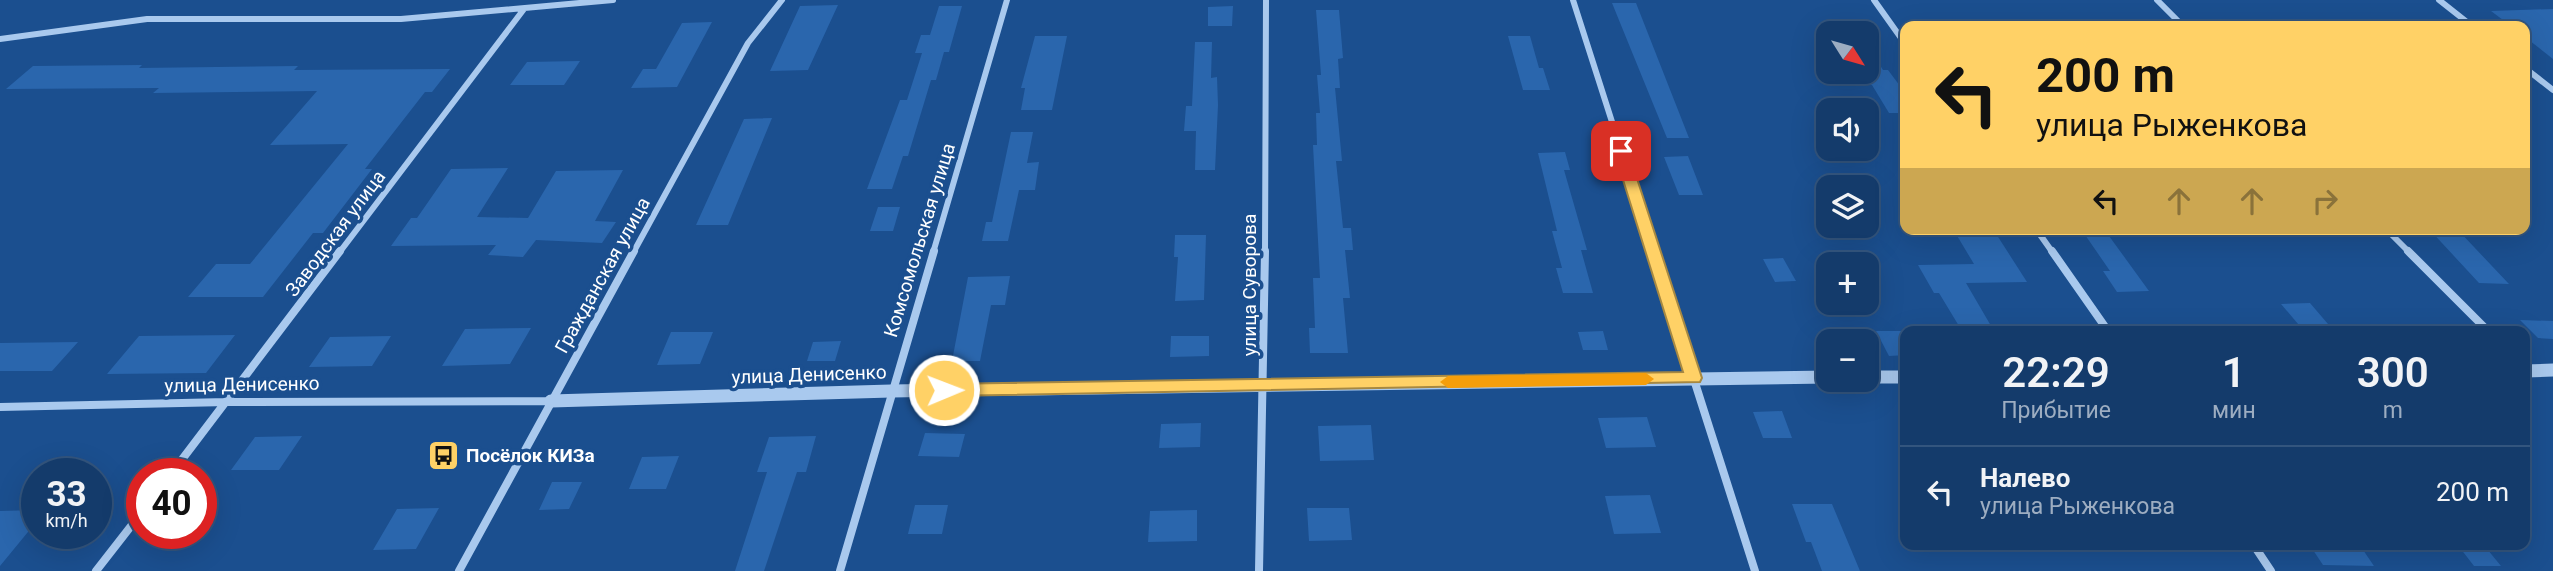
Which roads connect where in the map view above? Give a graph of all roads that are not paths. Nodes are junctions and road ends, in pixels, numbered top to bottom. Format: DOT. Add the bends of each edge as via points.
graph roads {
  1 [pos="613,0"];
  2 [pos="782,0"];
  3 [pos="1007,0"];
  4 [pos="1266,0"];
  5 [pos="1573,0"];
  6 [pos="1874,0"];
  7 [pos="2157,0"];
  8 [pos="2439,0"];
  9 [pos="524,9"];
  10 [pos="2178,21"];
  11 [pos="2466,21"];
  12 [pos="1900,37"];
  13 [pos="0,39"];
  14 [pos="2530,72"];
  15 [pos="2553,90"];
  16 [pos="2040,235"];
  17 [pos="2392,235"];
  18 [pos="2104,326"];
  19 [pos="2483,326"];
  20 [pos="2530,370"];
  21 [pos="2553,370"];
  22 [pos="1816,377"];
  23 [pos="1879,377"];
  24 [pos="1900,377"];
  25 [pos="1694,378"];
  26 [pos="1264,386"];
  27 [pos="891,391"];
  28 [pos="551,401"];
  29 [pos="226,402"];
  30 [pos="0,407"];
  31 [pos="183,458"];
  32 [pos="126,533"];
  33 [pos="2257,550"];
  34 [pos="96,571"];
  35 [pos="459,571"];
  36 [pos="840,571"];
  37 [pos="1259,571"];
  38 [pos="1755,571"];
  39 [pos="2270,571"];
  1 -- 9 [label="street"];
  2 -- 28 [label="street, Гражданская улица" via="748,43"];
  3 -- 27 [label="street, Комсомольская улица"];
  4 -- 26 [label="street, улица Суворова"];
  5 -- 25 [label="street"];
  6 -- 12 [label="street"];
  7 -- 10 [label="street"];
  8 -- 11 [label="street"];
  9 -- 13 [label="street" via="401,19 147,19"];
  9 -- 29 [label="street, Заводская улица"];
  14 -- 15 [label="street"];
  16 -- 18 [label="street"];
  17 -- 19 [label="street"];
  20 -- 21 [label="street"];
  22 -- 25 [label="street, улица Денисенко"];
  23 -- 24 [label="street"];
  25 -- 26 [label="street, улица Денисенко"];
  25 -- 38 [label="street"];
  26 -- 27 [label="street, улица Денисенко"];
  26 -- 37 [label="street, улица Суворова"];
  27 -- 28 [label="street, улица Денисенко"];
  27 -- 36 [label="street, Комсомольская улица"];
  28 -- 29 [label="street, улица Денисенко"];
  28 -- 35 [label="street, Гражданская улица"];
  29 -- 30 [label="street, улица Денисенко"];
  29 -- 31 [label="street, Заводская улица"];
  32 -- 34 [label="street"];
  33 -- 39 [label="street"];
}
